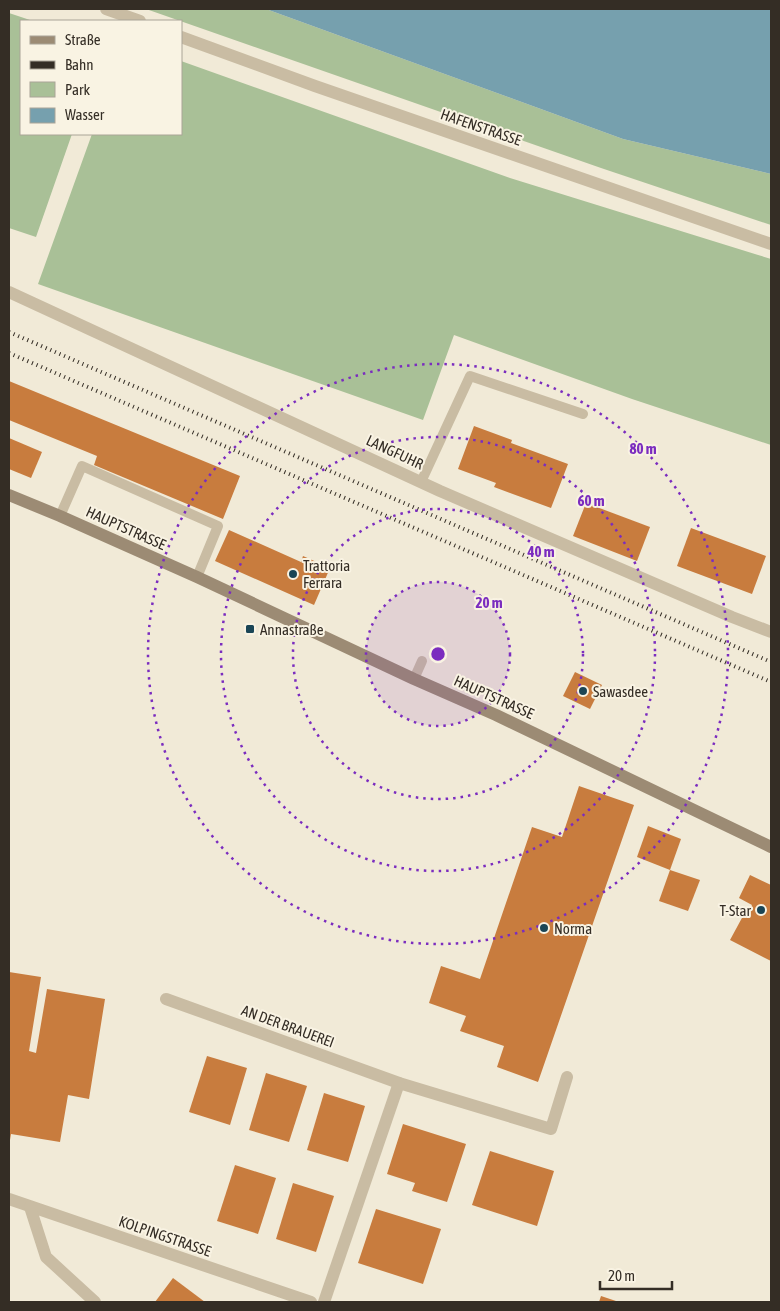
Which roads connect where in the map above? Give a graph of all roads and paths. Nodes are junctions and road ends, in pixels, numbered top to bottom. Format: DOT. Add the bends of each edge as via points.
graph roads {
  1 [pos="106,9"];
  2 [pos="137,20"];
  3 [pos="182,37"];
  4 [pos="771,244"];
  5 [pos="9,292"];
  6 [pos="583,414"];
  7 [pos="421,482"];
  8 [pos="9,495"];
  9 [pos="60,516"];
  10 [pos="197,577"];
  11 [pos="771,632"];
  12 [pos="422,661"];
  13 [pos="414,679"];
  14 [pos="771,847"];
  15 [pos="166,999"];
  16 [pos="567,1077"];
  17 [pos="399,1083"];
  18 [pos="9,1199"];
  19 [pos="30,1207"];
  20 [pos="95,1302"];
  21 [pos="311,1302"];
  22 [pos="324,1302"];
  1 -- 2 [label="street"];
  3 -- 4 [label="street, HAFENSTRASSE" via="324,90"];
  5 -- 7 [label="street, LANGFUHR"];
  6 -- 7 [label="lane" via="470,376"];
  7 -- 11 [label="street, LANGFUHR"];
  8 -- 9 [label="main road, HAUPTSTRASSE"];
  9 -- 10 [label="main road, HAUPTSTRASSE"];
  9 -- 10 [label="lane" via="82,466 218,526"];
  10 -- 13 [label="main road, HAUPTSTRASSE"];
  12 -- 13 [label="lane"];
  13 -- 14 [label="main road, HAUPTSTRASSE" via="507,720"];
  15 -- 17 [label="street, AN DER BRAUEREI"];
  16 -- 17 [label="street, AN DER BRAUEREI" via="551,1129"];
  17 -- 22 [label="street"];
  18 -- 19 [label="street, KOLPINGSTRASSE"];
  19 -- 20 [label="street" via="46,1257"];
  19 -- 21 [label="street, KOLPINGSTRASSE"];
}
